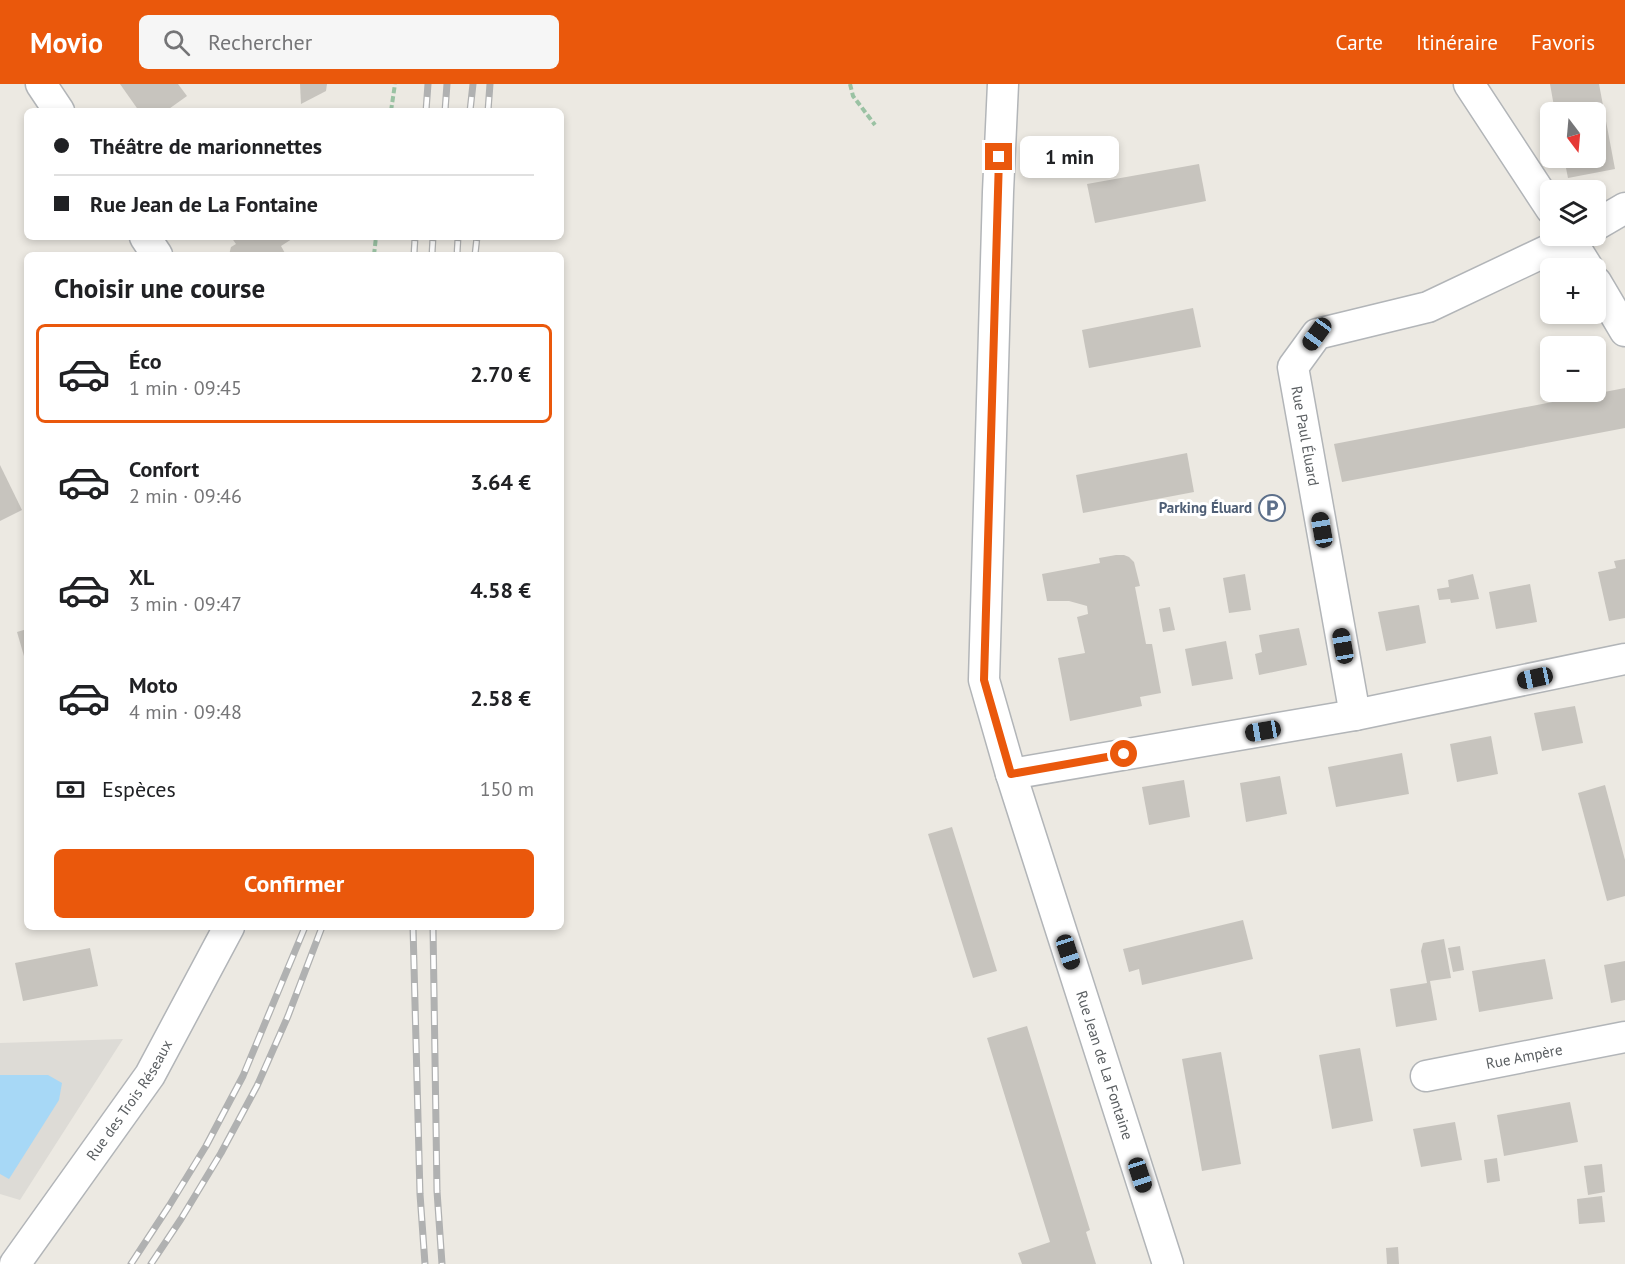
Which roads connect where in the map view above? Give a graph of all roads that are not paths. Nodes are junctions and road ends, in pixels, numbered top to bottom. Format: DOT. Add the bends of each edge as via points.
graph roads {
  1 [pos="40,84"];
  2 [pos="1003,84"];
  3 [pos="1469,84"];
  4 [pos="57,108"];
  5 [pos="1540,193"];
  6 [pos="1625,208"];
  7 [pos="1606,219"];
  8 [pos="1553,246"];
  9 [pos="1606,299"];
  10 [pos="1625,331"];
  11 [pos="1625,660"];
  12 [pos="1355,716"];
  13 [pos="1011,774"];
  14 [pos="227,930"];
  15 [pos="1625,1037"];
  16 [pos="1426,1076"];
  17 [pos="15,1264"];
  18 [pos="1168,1264"];
  1 -- 4 [label="street"];
  2 -- 13 [label="street, Rue Jean de La Fontaine" via="984,680"];
  3 -- 5 [label="street"];
  6 -- 7 [label="street"];
  8 -- 12 [label="street, Rue Paul Éluard" via="1428,307 1317,334 1293,367"];
  9 -- 10 [label="street"];
  11 -- 12 [label="street"];
  12 -- 13 [label="street"];
  13 -- 18 [label="street, Rue Jean de La Fontaine"];
  14 -- 17 [label="street, Rue des Trois Réseaux" via="150,1075"];
  15 -- 16 [label="street, Rue Ampère"];
}
